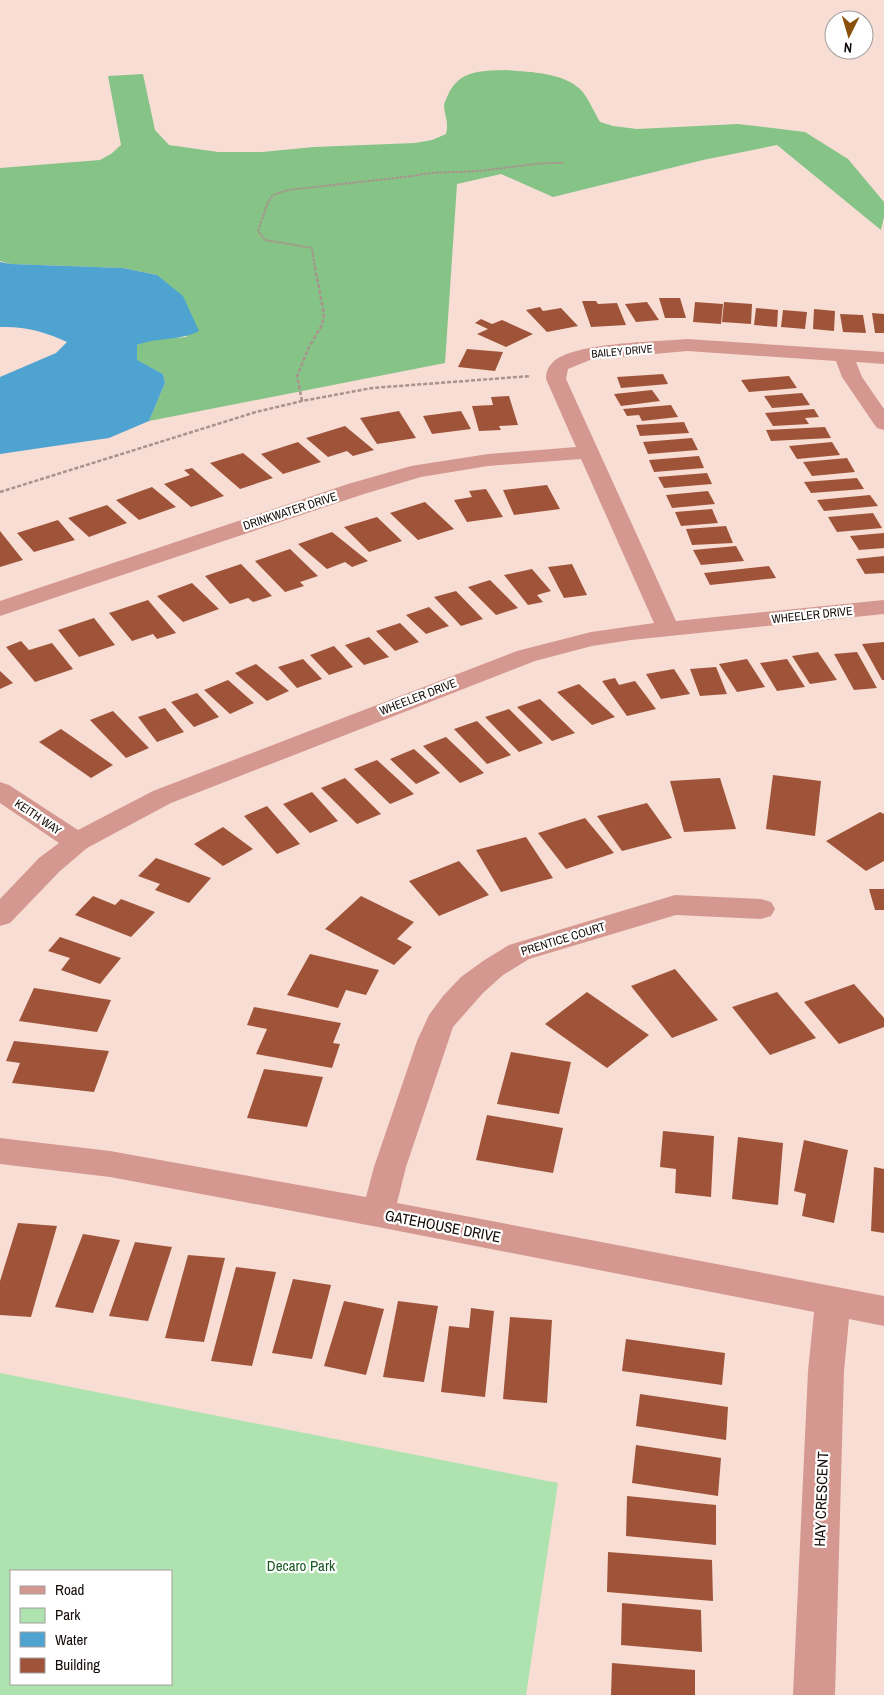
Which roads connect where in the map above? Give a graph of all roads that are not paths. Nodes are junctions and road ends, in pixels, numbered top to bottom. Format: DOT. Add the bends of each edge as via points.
graph roads {
  1 [pos="844,355"];
  2 [pos="884,358"];
  3 [pos="884,424"];
  4 [pos="589,452"];
  5 [pos="884,607"];
  6 [pos="0,609"];
  7 [pos="668,629"];
  8 [pos="0,791"];
  9 [pos="77,842"];
  10 [pos="761,909"];
  11 [pos="0,916"];
  12 [pos="0,1151"];
  13 [pos="378,1213"];
  14 [pos="833,1302"];
  15 [pos="884,1311"];
  16 [pos="814,1695"];
  1 -- 2 [label="street, BAILEY DRIVE"];
  1 -- 3 [label="street" via="852,377"];
  1 -- 4 [label="street, BAILEY DRIVE" via="687,346 586,354 571,359 561,365 556,379"];
  4 -- 6 [label="street, DRINKWATER DRIVE" via="479,461 411,473"];
  4 -- 7 [label="street, BAILEY DRIVE"];
  5 -- 7 [label="street, WHEELER DRIVE"];
  7 -- 9 [label="street, WHEELER DRIVE" via="591,639 485,670 162,797"];
  8 -- 9 [label="street, KEITH WAY"];
  9 -- 11 [label="street, WHEELER DRIVE" via="49,865"];
  10 -- 13 [label="street, PRENTICE COURT" via="675,905 519,952 493,968 472,985 440,1023 390,1167"];
  12 -- 13 [label="street, GATEHOUSE DRIVE" via="110,1164"];
  13 -- 14 [label="street, GATEHOUSE DRIVE"];
  14 -- 15 [label="street, GATEHOUSE DRIVE"];
  14 -- 16 [label="street, HAY CRESCENT" via="826,1371"];
}
